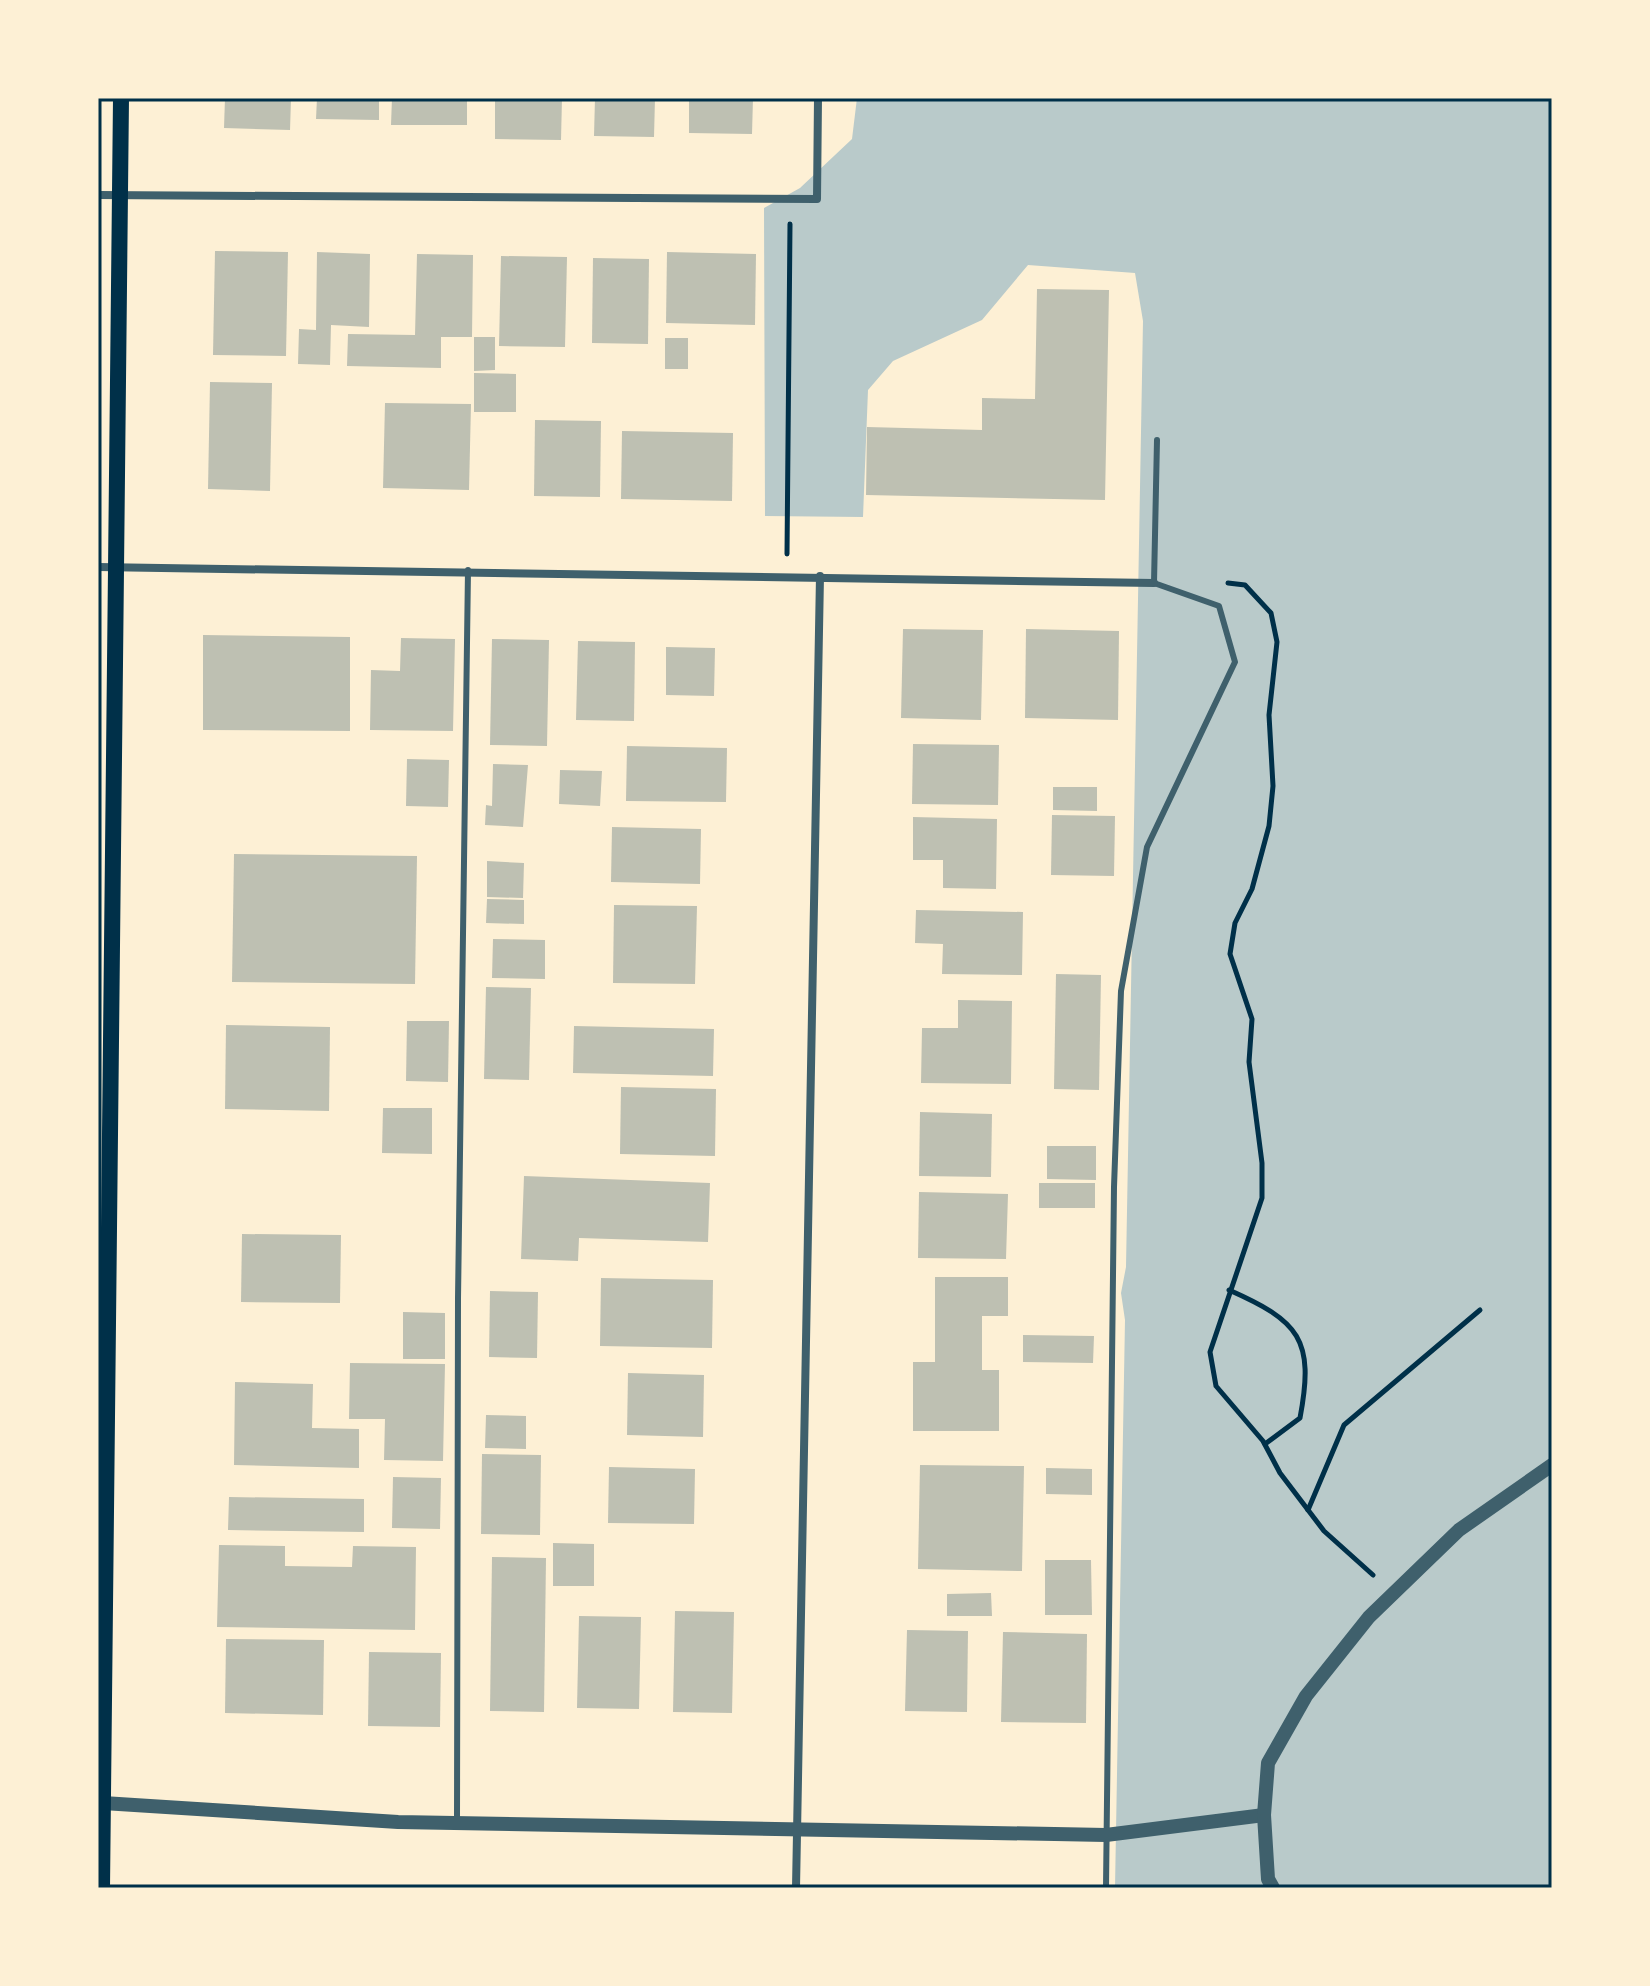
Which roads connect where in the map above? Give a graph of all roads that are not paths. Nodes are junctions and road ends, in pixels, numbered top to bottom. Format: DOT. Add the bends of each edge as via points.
graph roads {
  1 [pos="121,98"];
  2 [pos="818,98"];
  3 [pos="98,195"];
  4 [pos="120,195"];
  5 [pos="1157,440"];
  6 [pos="98,567"];
  7 [pos="117,567"];
  8 [pos="468,570"];
  9 [pos="820,576"];
  10 [pos="1154,583"];
  11 [pos="1552,1465"];
  12 [pos="100,1803"];
  13 [pos="1264,1815"];
  14 [pos="457,1823"];
  15 [pos="796,1828"];
  16 [pos="1106,1835"];
  17 [pos="102,1888"];
  18 [pos="796,1888"];
  19 [pos="1106,1888"];
  20 [pos="1273,1888"];
  1 -- 4 [label="main road"];
  2 -- 4 [label="street" via="817,199"];
  3 -- 4 [label="street"];
  4 -- 7 [label="main road"];
  5 -- 10 [label="lane"];
  6 -- 7 [label="street"];
  7 -- 8 [label="street"];
  7 -- 12 [label="main road"];
  8 -- 9 [label="street"];
  8 -- 14 [label="lane"];
  9 -- 10 [label="street"];
  9 -- 15 [label="street"];
  10 -- 16 [label="lane" via="1219,606 1235,662 1147,847 1121,991"];
  11 -- 13 [label="street" via="1459,1530 1369,1617 1306,1696 1268,1763"];
  12 -- 14 [label="street"];
  12 -- 17 [label="main road"];
  13 -- 16 [label="street"];
  13 -- 20 [label="street"];
  14 -- 15 [label="street"];
  15 -- 16 [label="street"];
  15 -- 18 [label="street"];
  16 -- 19 [label="lane"];
}
